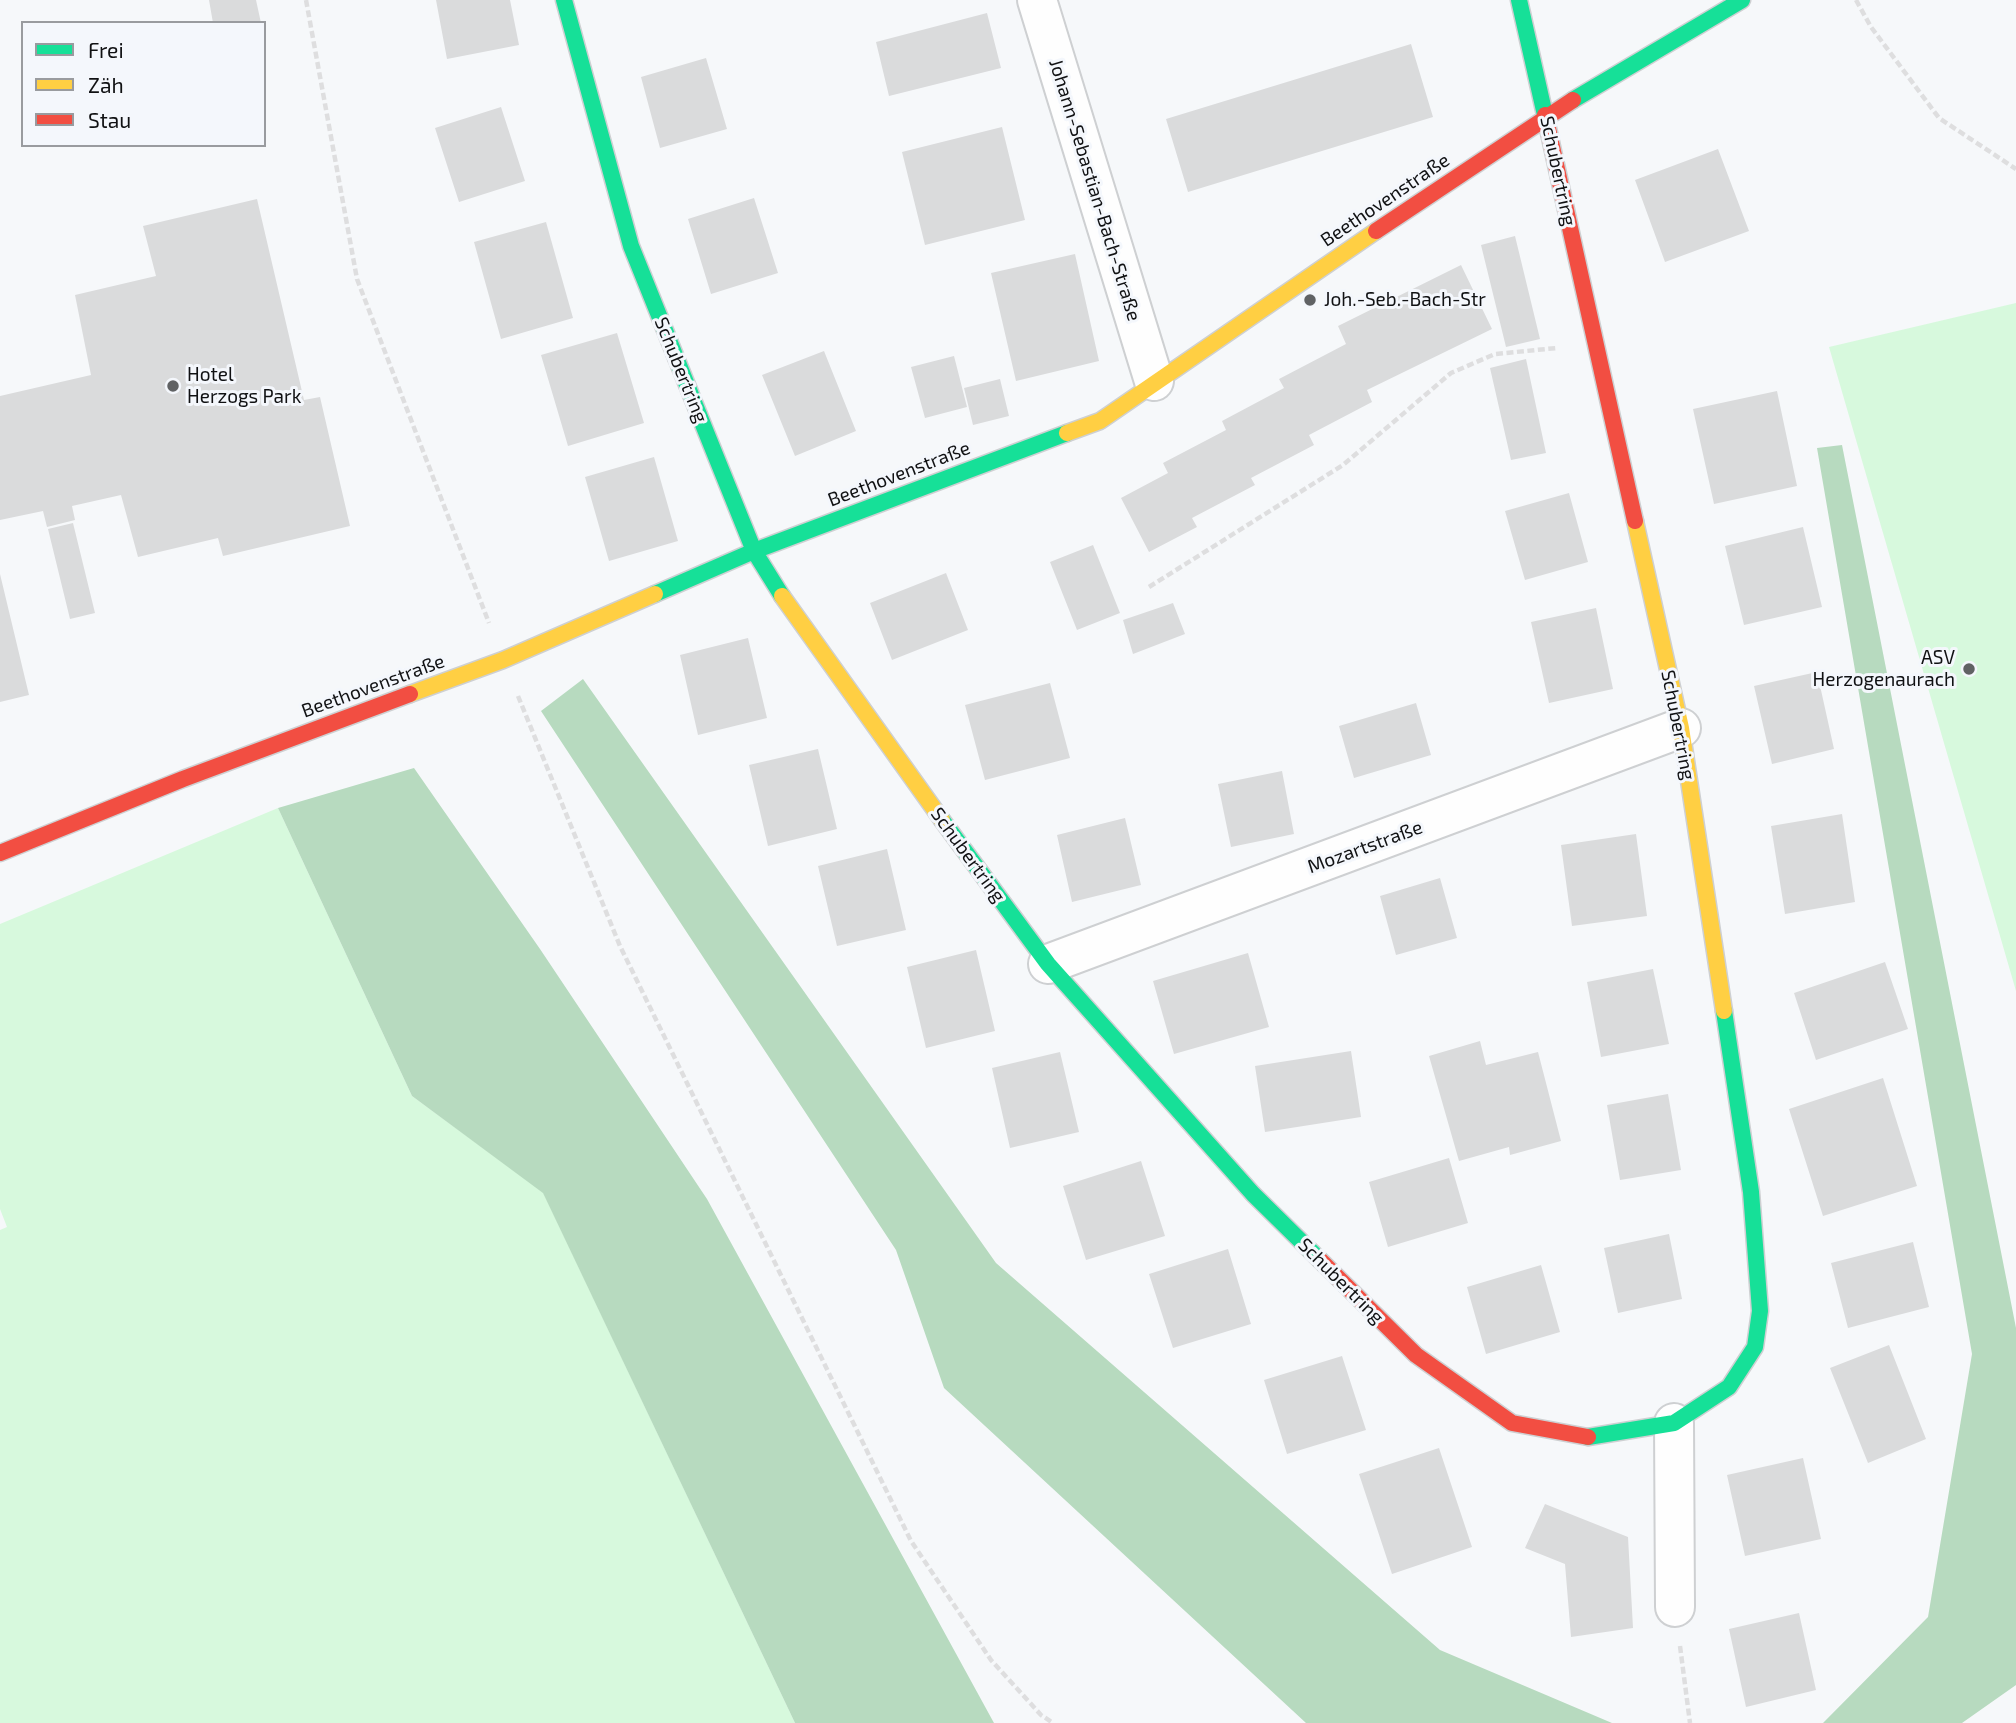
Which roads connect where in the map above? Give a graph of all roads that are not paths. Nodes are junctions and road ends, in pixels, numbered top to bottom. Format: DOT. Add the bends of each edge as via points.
graph roads {
  1 [pos="564,0"];
  2 [pos="1037,0"];
  3 [pos="1519,0"];
  4 [pos="1742,0"];
  5 [pos="1546,116"];
  6 [pos="1154,381"];
  7 [pos="754,551"];
  8 [pos="1681,728"];
  9 [pos="0,853"];
  10 [pos="1048,964"];
  11 [pos="1674,1423"];
  12 [pos="1675,1606"];
  1 -- 7 [label="street, Schubertring" via="631,246"];
  2 -- 6 [label="street, Johann-Sebastian-Bach-Straße"];
  3 -- 5 [label="street, Schubertring"];
  4 -- 5 [label="street, Beethovenstraße"];
  5 -- 6 [label="street, Beethovenstraße"];
  5 -- 8 [label="street, Schubertring"];
  6 -- 7 [label="street, Beethovenstraße" via="1100,421"];
  7 -- 9 [label="street, Beethovenstraße" via="503,660 183,779"];
  7 -- 10 [label="street, Schubertring" via="796,620"];
  8 -- 10 [label="street, Mozartstraße"];
  8 -- 11 [label="street, Schubertring" via="1751,1192 1760,1311 1755,1347 1729,1387"];
  10 -- 11 [label="street, Schubertring" via="1253,1194 1416,1355 1512,1423 1590,1437"];
  11 -- 12 [label="street"];
}
